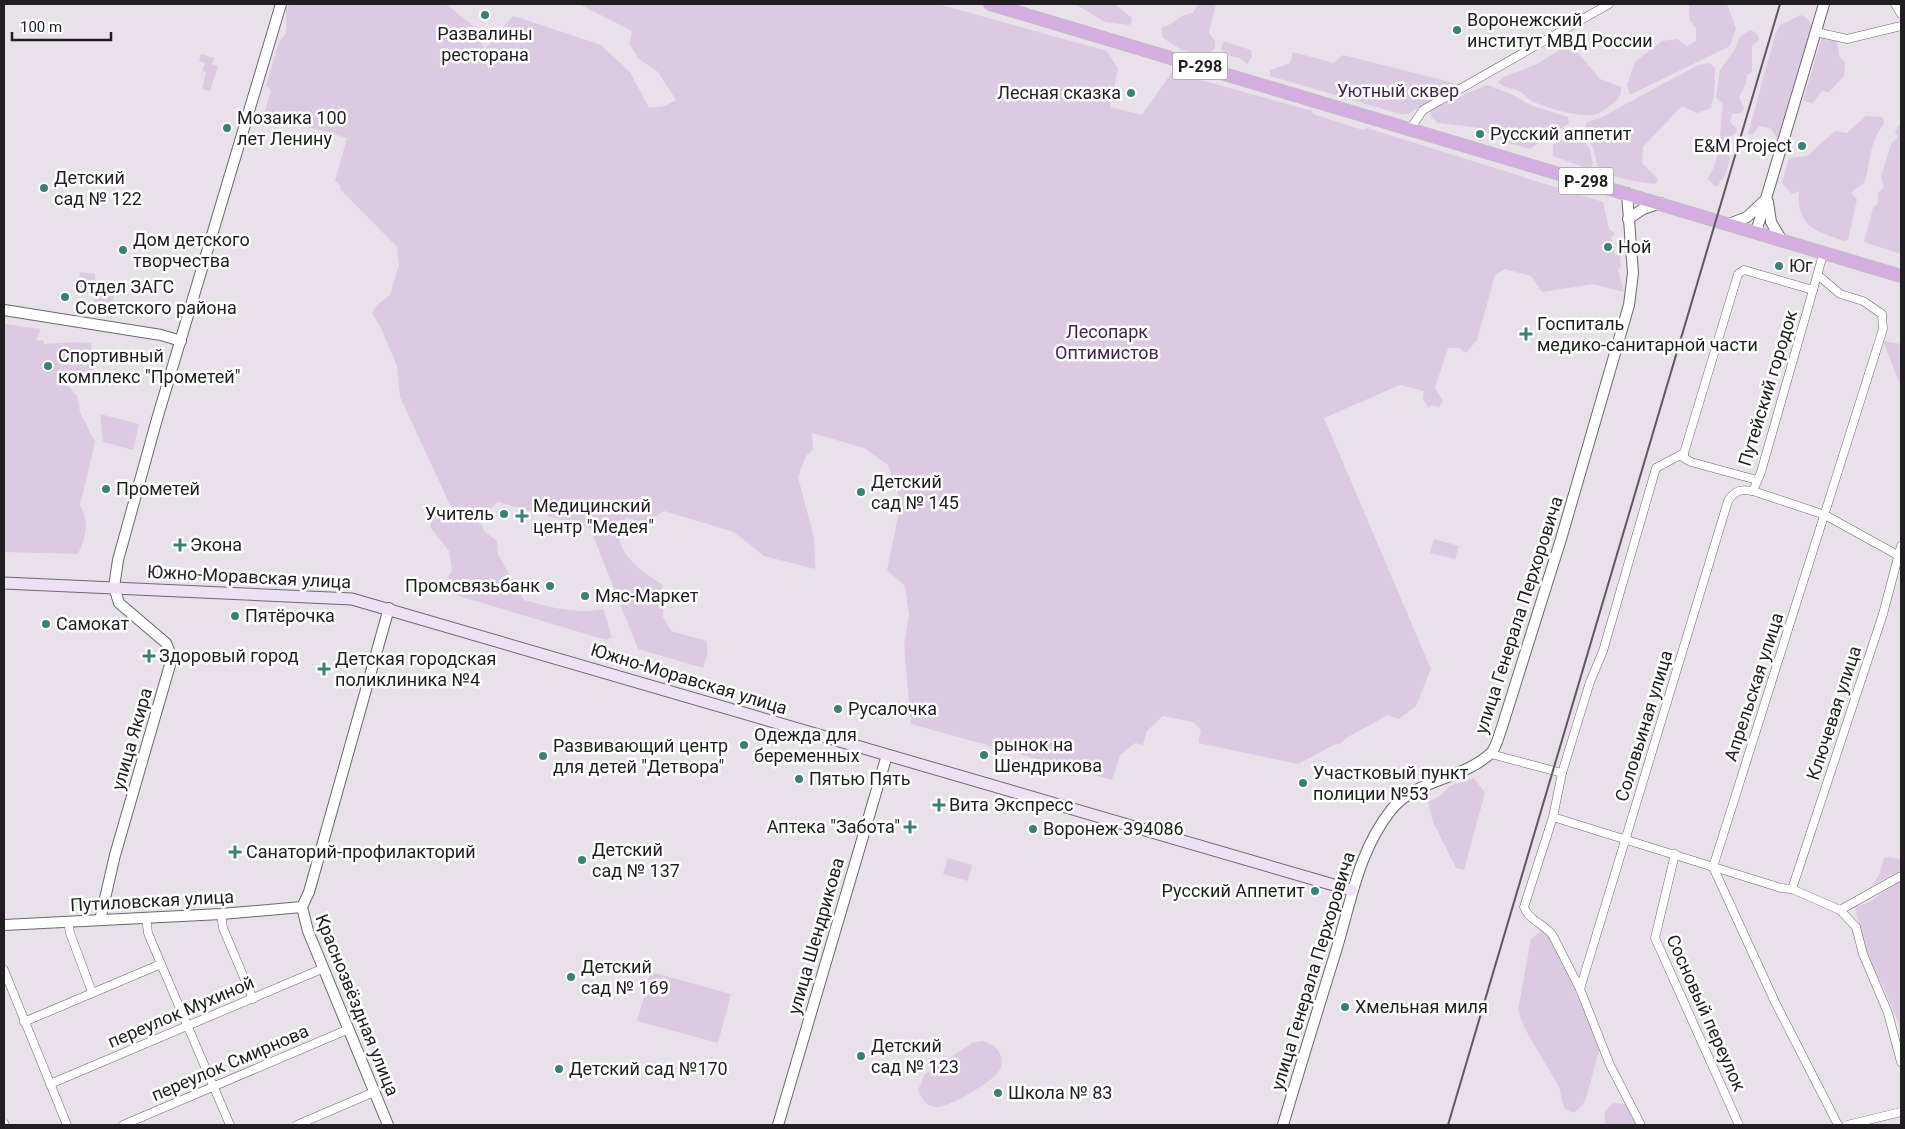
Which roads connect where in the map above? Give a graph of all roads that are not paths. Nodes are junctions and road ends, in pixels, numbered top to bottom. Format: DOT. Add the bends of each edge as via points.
graph roads {
  1 [pos="281,4"];
  2 [pos="1609,4"];
  3 [pos="1824,4"];
  4 [pos="1895,4"];
  5 [pos="998,5"];
  6 [pos="1901,14"];
  7 [pos="1901,26"];
  8 [pos="1816,32"];
  9 [pos="1410,129"];
  10 [pos="1628,193"];
  11 [pos="1768,196"];
  12 [pos="1661,203"];
  13 [pos="1628,219"];
  14 [pos="1728,224"];
  15 [pos="1756,232"];
  16 [pos="1781,239"];
  17 [pos="1824,251"];
  18 [pos="1818,275"];
  19 [pos="1901,276"];
  20 [pos="1813,290"];
  21 [pos="4,310"];
  22 [pos="181,341"];
  23 [pos="1684,453"];
  24 [pos="1757,480"];
  25 [pos="1753,491"];
  26 [pos="1825,515"];
  27 [pos="1901,546"];
  28 [pos="1900,556"];
  29 [pos="4,584"];
  30 [pos="114,587"];
  31 [pos="389,608"];
  32 [pos="1491,754"];
  33 [pos="887,756"];
  34 [pos="1562,773"];
  35 [pos="1553,817"];
  36 [pos="1626,838"];
  37 [pos="1675,854"];
  38 [pos="1713,867"];
  39 [pos="1901,876"];
  40 [pos="1792,889"];
  41 [pos="1351,890"];
  42 [pos="302,907"];
  43 [pos="1840,910"];
  44 [pos="221,914"];
  45 [pos="146,917"];
  46 [pos="100,920"];
  47 [pos="68,921"];
  48 [pos="4,925"];
  49 [pos="161,964"];
  50 [pos="324,968"];
  51 [pos="4,970"];
  52 [pos="1580,989"];
  53 [pos="92,992"];
  54 [pos="253,999"];
  55 [pos="24,1022"];
  56 [pos="188,1026"];
  57 [pos="348,1029"];
  58 [pos="1901,1062"];
  59 [pos="50,1084"];
  60 [pos="213,1087"];
  61 [pos="374,1092"];
  62 [pos="1901,1112"];
  63 [pos="67,1125"];
  64 [pos="124,1125"];
  65 [pos="230,1125"];
  66 [pos="297,1125"];
  67 [pos="388,1125"];
  68 [pos="778,1125"];
  69 [pos="1283,1125"];
  70 [pos="1642,1125"];
  71 [pos="1739,1125"];
  72 [pos="1838,1125"];
  73 [pos="1848,1125"];
  1 -- 22 [label="street"];
  2 -- 9 [label="street" via="1423,110"];
  3 -- 8 [label="street"];
  4 -- 6 [label="street"];
  5 -- 9 [label="highway, Р-298"];
  7 -- 8 [label="street" via="1847,39"];
  8 -- 11 [label="street"];
  9 -- 10 [label="highway, Р-298"];
  10 -- 12 [label="highway, Р-298"];
  10 -- 13 [label="street, улица Генерала Перхоровича"];
  11 -- 14 [label="street" via="1753,212"];
  11 -- 15 [label="street"];
  11 -- 16 [label="street" via="1769,216"];
  12 -- 13 [label="street"];
  12 -- 14 [label="highway, Р-298"];
  13 -- 32 [label="street, улица Генерала Перхоровича" via="1633,273 1629,306 1561,539"];
  14 -- 15 [label="highway, Р-298"];
  15 -- 16 [label="highway, Р-298"];
  16 -- 17 [label="highway, Р-298"];
  17 -- 18 [label="street, Путейский городок"];
  17 -- 19 [label="highway, Р-298"];
  18 -- 20 [label="street, Путейский городок"];
  18 -- 26 [label="street, Апрельская улица" via="1840,294 1863,301 1882,314 1883,329"];
  20 -- 23 [label="street, Путейский городок" via="1744,270 1738,274"];
  20 -- 24 [label="street, Путейский городок"];
  21 -- 22 [label="street"];
  22 -- 30 [label="street" via="118,560"];
  23 -- 24 [label="street, Путейский городок" via="1684,458 1691,462"];
  23 -- 34 [label="street" via="1656,468 1603,651"];
  24 -- 25 [label="street"];
  25 -- 26 [label="street"];
  25 -- 36 [label="street, Соловьиная улица" via="1736,491 1728,501"];
  26 -- 28 [label="street"];
  26 -- 38 [label="street, Апрельская улица"];
  27 -- 28 [label="street, Ключевая улица"];
  28 -- 40 [label="street, Ключевая улица"];
  29 -- 30 [label="main road, Южно-Моравская улица"];
  30 -- 31 [label="main road, Южно-Моравская улица" via="343,598"];
  30 -- 46 [label="street, улица Якира" via="119,603 166,643 172,658 115,855"];
  31 -- 33 [label="main road, Южно-Моравская улица"];
  31 -- 42 [label="street, Краснозвёздная улица" via="309,892"];
  32 -- 34 [label="street"];
  32 -- 41 [label="street, улица Генерала Перхоровича" via="1470,767 1412,791 1392,809 1364,856"];
  33 -- 41 [label="main road, Южно-Моравская улица"];
  33 -- 68 [label="street, улица Шендрикова"];
  34 -- 35 [label="street"];
  35 -- 36 [label="street"];
  35 -- 52 [label="street" via="1524,907 1527,915 1553,936"];
  36 -- 37 [label="street"];
  36 -- 52 [label="street, Соловьиная улица"];
  37 -- 38 [label="street"];
  37 -- 71 [label="street, Сосновый переулок" via="1655,938"];
  38 -- 40 [label="street"];
  38 -- 72 [label="street"];
  39 -- 43 [label="street"];
  40 -- 43 [label="street"];
  41 -- 69 [label="street, улица Генерала Перхоровича" via="1339,941"];
  42 -- 44 [label="street, Путиловская улица"];
  42 -- 50 [label="street, Краснозвёздная улица"];
  43 -- 58 [label="street" via="1856,927 1863,954 1888,1013"];
  44 -- 45 [label="street, Путиловская улица"];
  44 -- 54 [label="street" via="223,928"];
  45 -- 46 [label="street, Путиловская улица"];
  45 -- 49 [label="street" via="148,932"];
  46 -- 47 [label="street, Путиловская улица"];
  47 -- 48 [label="street, Путиловская улица"];
  47 -- 53 [label="street"];
  49 -- 53 [label="street"];
  49 -- 56 [label="street"];
  50 -- 54 [label="street, переулок Мухиной"];
  50 -- 57 [label="street, Краснозвёздная улица"];
  51 -- 55 [label="street"];
  52 -- 70 [label="street" via="1610,1065"];
  53 -- 55 [label="street"];
  54 -- 56 [label="street, переулок Мухиной"];
  55 -- 59 [label="street"];
  56 -- 59 [label="street, переулок Мухиной"];
  56 -- 60 [label="street"];
  57 -- 60 [label="street, переулок Смирнова"];
  57 -- 61 [label="street, Краснозвёздная улица"];
  59 -- 63 [label="street"];
  60 -- 64 [label="street, переулок Смирнова"];
  60 -- 65 [label="street"];
  61 -- 66 [label="street"];
  61 -- 67 [label="street, Краснозвёздная улица"];
  62 -- 73 [label="street"];
}
